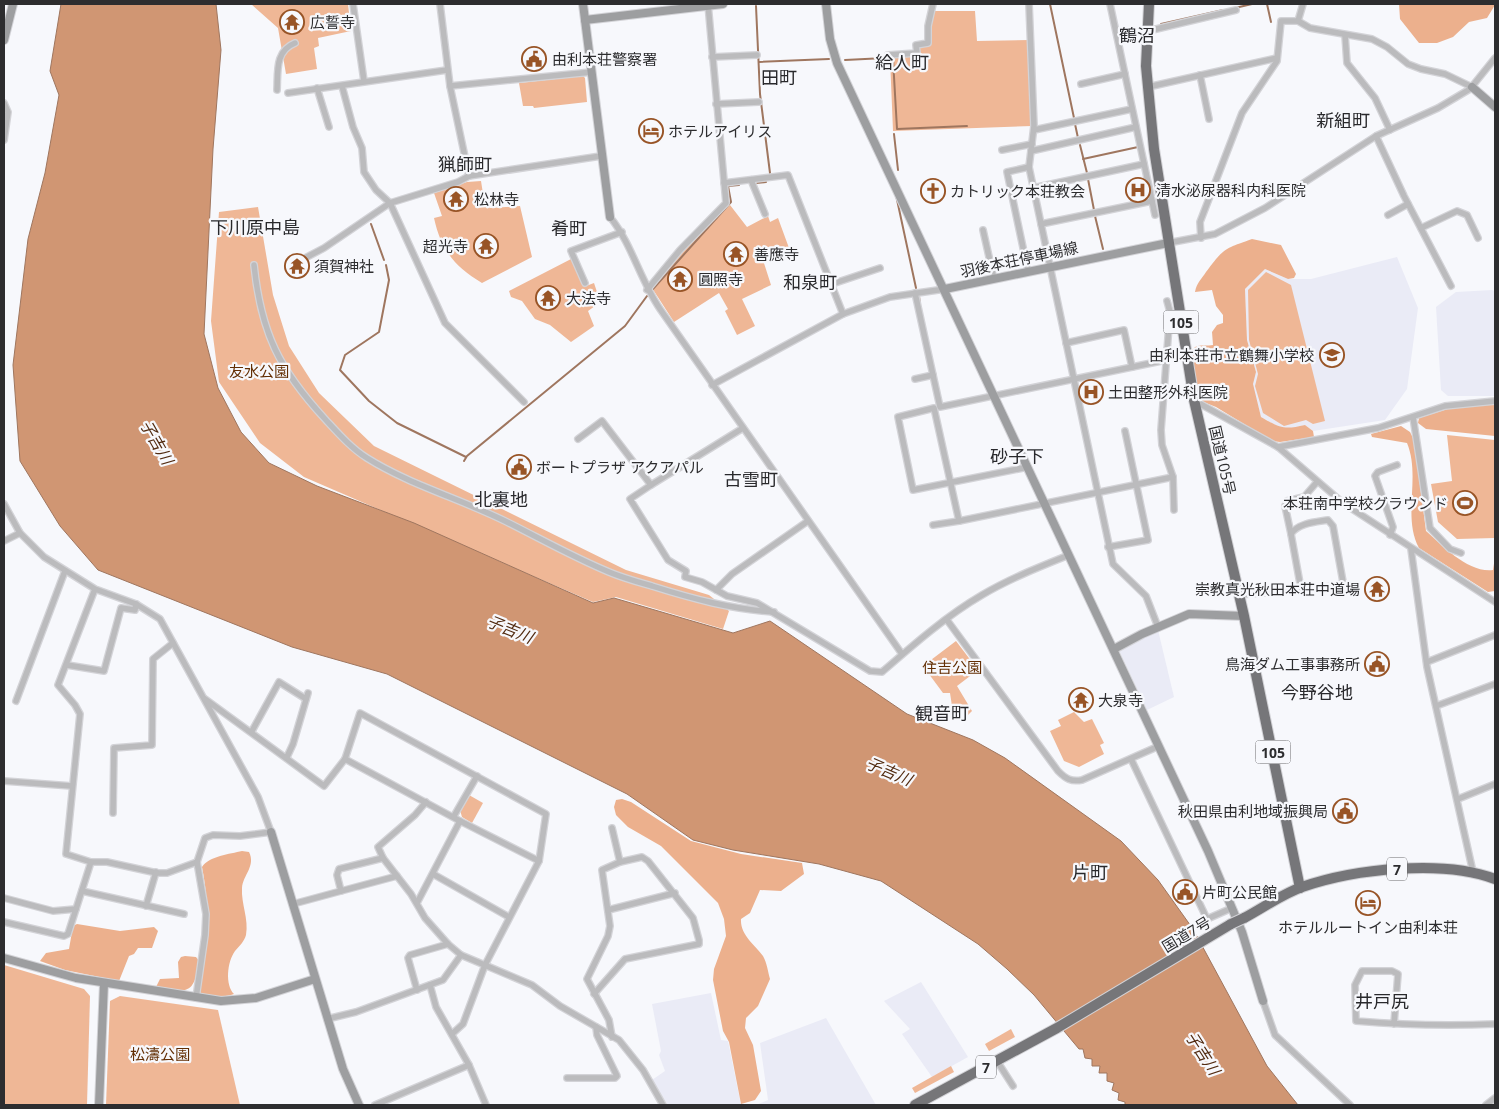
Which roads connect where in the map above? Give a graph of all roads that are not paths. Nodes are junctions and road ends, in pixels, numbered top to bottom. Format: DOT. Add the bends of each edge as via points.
graph roads {
  1 [pos="13,4"];
  2 [pos="352,4"];
  3 [pos="440,4"];
  4 [pos="583,4"];
  5 [pos="708,4"];
  6 [pos="723,4"];
  7 [pos="826,4"];
  8 [pos="933,4"];
  9 [pos="1029,4"];
  10 [pos="1110,4"];
  11 [pos="1149,4"];
  12 [pos="1302,4"];
  13 [pos="1236,10"];
  14 [pos="585,20"];
  15 [pos="1298,21"];
  16 [pos="1148,31"];
  17 [pos="1345,36"];
  18 [pos="4,40"];
  19 [pos="295,43"];
  20 [pos="757,55"];
  21 [pos="888,56"];
  22 [pos="712,57"];
  23 [pos="1277,58"];
  24 [pos="1495,58"];
  25 [pos="447,70"];
  26 [pos="592,72"];
  27 [pos="1125,74"];
  28 [pos="1200,76"];
  29 [pos="364,81"];
  30 [pos="1081,84"];
  31 [pos="342,86"];
  32 [pos="450,86"];
  33 [pos="1148,87"];
  34 [pos="317,88"];
  35 [pos="1472,88"];
  36 [pos="277,90"];
  37 [pos="288,93"];
  38 [pos="760,102"];
  39 [pos="4,103"];
  40 [pos="716,104"];
  41 [pos="1495,107"];
  42 [pos="1132,109"];
  43 [pos="1209,119"];
  44 [pos="328,127"];
  45 [pos="1136,128"];
  46 [pos="1034,130"];
  47 [pos="1390,130"];
  48 [pos="1376,136"];
  49 [pos="4,140"];
  50 [pos="1032,144"];
  51 [pos="1002,150"];
  52 [pos="1031,151"];
  53 [pos="601,156"];
  54 [pos="1144,164"];
  55 [pos="1029,167"];
  56 [pos="469,176"];
  57 [pos="751,180"];
  58 [pos="724,184"];
  59 [pos="1033,188"];
  60 [pos="1152,201"];
  61 [pos="390,203"];
  62 [pos="1408,204"];
  63 [pos="765,214"];
  64 [pos="1155,215"];
  65 [pos="1388,216"];
  66 [pos="610,217"];
  67 [pos="1041,224"];
  68 [pos="1421,228"];
  69 [pos="984,230"];
  70 [pos="622,232"];
  71 [pos="1201,238"];
  72 [pos="1478,238"];
  73 [pos="1168,243"];
  74 [pos="305,258"];
  75 [pos="254,265"];
  76 [pos="1050,266"];
  77 [pos="880,268"];
  78 [pos="1028,271"];
  79 [pos="994,278"];
  80 [pos="585,283"];
  81 [pos="832,284"];
  82 [pos="1452,286"];
  83 [pos="945,289"];
  84 [pos="647,290"];
  85 [pos="915,293"];
  86 [pos="1167,302"];
  87 [pos="843,314"];
  88 [pos="1066,343"];
  89 [pos="1166,360"];
  90 [pos="1132,366"];
  91 [pos="933,375"];
  92 [pos="915,379"];
  93 [pos="1073,379"];
  94 [pos="712,385"];
  95 [pos="995,397"];
  96 [pos="1194,400"];
  97 [pos="1495,401"];
  98 [pos="524,402"];
  99 [pos="1413,417"];
  100 [pos="743,428"];
  101 [pos="1125,431"];
  102 [pos="578,439"];
  103 [pos="1278,447"];
  104 [pos="1397,464"];
  105 [pos="1028,467"];
  106 [pos="1173,477"];
  107 [pos="1317,482"];
  108 [pos="952,483"];
  109 [pos="651,485"];
  110 [pos="1136,485"];
  111 [pos="1098,493"];
  112 [pos="4,504"];
  113 [pos="1044,504"];
  114 [pos="1174,510"];
  115 [pos="808,521"];
  116 [pos="959,521"];
  117 [pos="933,525"];
  118 [pos="20,533"];
  119 [pos="1291,534"];
  120 [pos="1390,535"];
  121 [pos="4,541"];
  122 [pos="1108,547"];
  123 [pos="1411,549"];
  124 [pos="1461,553"];
  125 [pos="1068,555"];
  126 [pos="65,571"];
  127 [pos="95,589"];
  128 [pos="1302,589"];
  129 [pos="716,590"];
  130 [pos="1238,595"];
  131 [pos="1495,602"];
  132 [pos="136,604"];
  133 [pos="774,612"];
  134 [pos="1244,616"];
  135 [pos="947,620"];
  136 [pos="1158,627"];
  137 [pos="1495,635"];
  138 [pos="174,643"];
  139 [pos="1114,649"];
  140 [pos="902,654"];
  141 [pos="1426,662"];
  142 [pos="67,665"];
  143 [pos="1495,684"];
  144 [pos="203,698"];
  145 [pos="16,702"];
  146 [pos="1436,706"];
  147 [pos="252,731"];
  148 [pos="1159,746"];
  149 [pos="287,757"];
  150 [pos="345,759"];
  151 [pos="1131,759"];
  152 [pos="477,776"];
  153 [pos="4,781"];
  154 [pos="1495,784"];
  155 [pos="72,786"];
  156 [pos="1458,799"];
  157 [pos="426,802"];
  158 [pos="113,813"];
  159 [pos="454,816"];
  160 [pos="460,820"];
  161 [pos="612,828"];
  162 [pos="271,832"];
  163 [pos="383,858"];
  164 [pos="539,861"];
  165 [pos="91,862"];
  166 [pos="197,862"];
  167 [pos="620,862"];
  168 [pos="156,872"];
  169 [pos="1472,872"];
  170 [pos="433,874"];
  171 [pos="397,876"];
  172 [pos="1495,879"];
  173 [pos="1300,888"];
  174 [pos="82,891"];
  175 [pos="341,892"];
  176 [pos="674,893"];
  177 [pos="4,898"];
  178 [pos="417,903"];
  179 [pos="293,904"];
  180 [pos="146,906"];
  181 [pos="1232,908"];
  182 [pos="76,909"];
  183 [pos="608,910"];
  184 [pos="184,914"];
  185 [pos="510,917"];
  186 [pos="4,922"];
  187 [pos="448,944"];
  188 [pos="461,955"];
  189 [pos="4,958"];
  190 [pos="485,965"];
  191 [pos="315,979"];
  192 [pos="104,983"];
  193 [pos="430,985"];
  194 [pos="417,990"];
  195 [pos="594,994"];
  196 [pos="196,998"];
  197 [pos="1263,1001"];
  198 [pos="327,1019"];
  199 [pos="1394,1024"];
  200 [pos="1495,1024"];
  201 [pos="596,1027"];
  202 [pos="452,1034"];
  203 [pos="612,1037"];
  204 [pos="997,1061"];
  205 [pos="469,1065"];
  206 [pos="566,1078"];
  207 [pos="1013,1086"];
  208 [pos="1495,1098"];
  209 [pos="99,1105"];
  210 [pos="359,1105"];
  211 [pos="375,1105"];
  212 [pos="486,1105"];
  213 [pos="663,1105"];
  214 [pos="915,1105"];
  215 [pos="1350,1105"];
  216 [pos="1486,1105"];
  1 -- 18 [label="street"];
  2 -- 29 [label="street"];
  3 -- 25 [label="street"];
  4 -- 14 [label="street"];
  5 -- 6 [label="street"];
  5 -- 14 [label="street"];
  5 -- 22 [label="street"];
  7 -- 83 [label="street, 羽後本荘停車場線" via="837,63"];
  8 -- 21 [label="street" via="928,43 916,44 917,53"];
  9 -- 46 [label="street"];
  10 -- 27 [label="street"];
  11 -- 16 [label="highway, 国道105号 / 105"];
  12 -- 15 [label="street"];
  13 -- 16 [label="street"];
  14 -- 26 [label="street"];
  15 -- 17 [label="street" via="1310,28"];
  15 -- 23 [label="street" via="1281,21"];
  16 -- 33 [label="highway, 国道105号 / 105"];
  17 -- 35 [label="street" via="1372,39 1408,64 1445,74"];
  17 -- 47 [label="street" via="1347,63 1375,98"];
  19 -- 36 [label="street" via="280,54"];
  20 -- 22 [label="street"];
  22 -- 40 [label="street"];
  23 -- 28 [label="street"];
  23 -- 71 [label="street" via="1239,121 1200,222"];
  24 -- 35 [label="street"];
  25 -- 29 [label="street"];
  25 -- 32 [label="street"];
  26 -- 32 [label="street"];
  26 -- 53 [label="street"];
  27 -- 30 [label="street"];
  27 -- 42 [label="street"];
  28 -- 33 [label="street"];
  28 -- 43 [label="street"];
  29 -- 31 [label="street"];
  31 -- 34 [label="street"];
  31 -- 61 [label="street" via="362,148 364,172"];
  32 -- 56 [label="street"];
  33 -- 73 [label="highway, 国道105号 / 105"];
  34 -- 37 [label="street"];
  34 -- 44 [label="street"];
  35 -- 41 [label="street"];
  35 -- 47 [label="street"];
  38 -- 40 [label="street"];
  39 -- 49 [label="street" via="8,112"];
  40 -- 58 [label="street"];
  42 -- 45 [label="street"];
  42 -- 46 [label="street"];
  45 -- 52 [label="street"];
  45 -- 54 [label="street"];
  46 -- 50 [label="street"];
  47 -- 48 [label="street"];
  48 -- 62 [label="street"];
  48 -- 71 [label="street" via="1265,208"];
  50 -- 51 [label="street"];
  50 -- 52 [label="street"];
  52 -- 55 [label="street"];
  53 -- 56 [label="street"];
  53 -- 66 [label="street"];
  54 -- 59 [label="street"];
  54 -- 60 [label="street"];
  55 -- 59 [label="street"];
  55 -- 78 [label="street" via="1007,172"];
  56 -- 61 [label="street"];
  57 -- 58 [label="street"];
  57 -- 63 [label="street"];
  57 -- 81 [label="street" via="788,175"];
  58 -- 84 [label="street" via="726,203"];
  59 -- 67 [label="street"];
  60 -- 64 [label="street"];
  60 -- 67 [label="street"];
  61 -- 74 [label="street"];
  61 -- 98 [label="street" via="445,323"];
  62 -- 65 [label="street"];
  62 -- 68 [label="street"];
  66 -- 70 [label="street"];
  67 -- 76 [label="street"];
  68 -- 72 [label="street" via="1457,211 1466,215"];
  68 -- 82 [label="street"];
  69 -- 79 [label="street"];
  70 -- 80 [label="street" via="571,250"];
  70 -- 84 [label="street"];
  71 -- 73 [label="street"];
  73 -- 76 [label="street, 羽後本荘停車場線"];
  73 -- 96 [label="highway, 国道105号 / 105"];
  75 -- 133 [label="street" via="259,302 270,341 281,364 325,419 366,457 610,573 700,602"];
  76 -- 78 [label="street, 羽後本荘停車場線"];
  76 -- 88 [label="street"];
  77 -- 81 [label="street"];
  78 -- 79 [label="street, 羽後本荘停車場線"];
  79 -- 83 [label="street, 羽後本荘停車場線"];
  81 -- 87 [label="street"];
  83 -- 85 [label="street"];
  83 -- 95 [label="street"];
  84 -- 94 [label="street"];
  85 -- 87 [label="street" via="878,300"];
  85 -- 91 [label="street"];
  86 -- 89 [label="street" via="1170,312"];
  87 -- 94 [label="street"];
  88 -- 90 [label="street" via="1124,330"];
  88 -- 93 [label="street"];
  89 -- 90 [label="street"];
  89 -- 106 [label="street" via="1162,437"];
  90 -- 93 [label="street"];
  91 -- 92 [label="street"];
  91 -- 95 [label="street" via="940,407"];
  93 -- 95 [label="street"];
  93 -- 111 [label="street"];
  94 -- 100 [label="street"];
  95 -- 105 [label="street"];
  96 -- 103 [label="street"];
  96 -- 130 [label="highway, 国道105号 / 105"];
  97 -- 99 [label="street" via="1455,404"];
  99 -- 103 [label="street" via="1342,436"];
  99 -- 124 [label="street" via="1430,528 1450,549"];
  100 -- 109 [label="street"];
  100 -- 115 [label="street"];
  101 -- 110 [label="street"];
  102 -- 109 [label="street" via="602,421"];
  103 -- 107 [label="street"];
  104 -- 120 [label="street" via="1375,476 1393,527"];
  105 -- 108 [label="street"];
  105 -- 113 [label="street"];
  106 -- 110 [label="street"];
  106 -- 114 [label="street"];
  107 -- 119 [label="street" via="1304,496 1287,501 1285,506"];
  107 -- 120 [label="street"];
  108 -- 108 [label="street" via="913,490 898,417 934,408"];
  108 -- 116 [label="street"];
  109 -- 129 [label="street" via="630,499 644,523 668,560 686,571 685,577"];
  110 -- 111 [label="street"];
  110 -- 122 [label="street" via="1148,540"];
  111 -- 113 [label="street"];
  111 -- 122 [label="street"];
  112 -- 118 [label="street"];
  113 -- 116 [label="street"];
  113 -- 125 [label="street"];
  115 -- 129 [label="street" via="732,574"];
  115 -- 140 [label="street"];
  116 -- 117 [label="street"];
  118 -- 121 [label="street"];
  118 -- 126 [label="street" via="44,557"];
  119 -- 128 [label="street"];
  119 -- 128 [label="street" via="1294,529 1309,523 1328,520 1333,526 1343,582 1336,586"];
  120 -- 123 [label="street"];
  122 -- 136 [label="street" via="1113,564 1146,596"];
  123 -- 131 [label="street"];
  123 -- 141 [label="street"];
  125 -- 135 [label="street" via="997,586"];
  125 -- 139 [label="street"];
  126 -- 127 [label="street"];
  126 -- 145 [label="street"];
  127 -- 132 [label="street"];
  127 -- 142 [label="street"];
  128 -- 130 [label="street"];
  129 -- 133 [label="street" via="726,596 757,602"];
  130 -- 134 [label="highway, 国道105号 / 105"];
  132 -- 138 [label="street" via="160,619"];
  132 -- 142 [label="street" via="135,610 121,608 104,671"];
  133 -- 140 [label="street" via="870,670 882,672"];
  134 -- 136 [label="street" via="1189,614"];
  134 -- 173 [label="highway, 国道105号 / 105"];
  135 -- 140 [label="street"];
  135 -- 151 [label="street" via="1066,778 1073,782 1082,780"];
  136 -- 139 [label="street"];
  137 -- 141 [label="street"];
  138 -- 144 [label="street"];
  138 -- 158 [label="street" via="153,659 152,745 114,748"];
  139 -- 148 [label="street"];
  141 -- 146 [label="street"];
  142 -- 155 [label="street" via="58,685 80,714"];
  143 -- 146 [label="street"];
  144 -- 147 [label="street"];
  144 -- 162 [label="street" via="258,797"];
  146 -- 156 [label="street"];
  147 -- 149 [label="street"];
  147 -- 149 [label="street" via="279,682 307,696"];
  148 -- 151 [label="street"];
  148 -- 181 [label="street"];
  149 -- 150 [label="street" via="324,786"];
  150 -- 152 [label="street" via="360,713"];
  150 -- 157 [label="street"];
  151 -- 181 [label="street" via="1207,918"];
  152 -- 159 [label="street"];
  152 -- 164 [label="street" via="546,814"];
  153 -- 155 [label="street"];
  154 -- 156 [label="street"];
  155 -- 165 [label="street" via="66,854"];
  156 -- 169 [label="street"];
  157 -- 159 [label="street"];
  157 -- 163 [label="street" via="380,844 378,847"];
  159 -- 160 [label="street"];
  160 -- 164 [label="street"];
  160 -- 170 [label="street"];
  161 -- 167 [label="street"];
  162 -- 166 [label="street" via="213,835 206,838"];
  162 -- 179 [label="street"];
  163 -- 171 [label="street"];
  163 -- 175 [label="street" via="339,869 337,875"];
  164 -- 185 [label="street"];
  165 -- 168 [label="street"];
  165 -- 174 [label="street"];
  166 -- 168 [label="street" via="167,873"];
  166 -- 196 [label="street" via="206,914"];
  167 -- 176 [label="street" via="642,856"];
  167 -- 183 [label="street" via="602,870"];
  168 -- 180 [label="street"];
  169 -- 172 [label="highway, 国道7号 / 7"];
  169 -- 173 [label="highway, 国道7号 / 7" via="1436,868 1379,870"];
  170 -- 178 [label="street"];
  170 -- 185 [label="street"];
  171 -- 175 [label="street"];
  171 -- 178 [label="street"];
  173 -- 204 [label="highway, 国道7号 / 7, bridge" via="1231,924"];
  174 -- 180 [label="street"];
  174 -- 182 [label="street"];
  175 -- 179 [label="street"];
  176 -- 183 [label="street"];
  176 -- 195 [label="street" via="693,918 699,944 625,959"];
  177 -- 182 [label="street" via="53,910"];
  178 -- 187 [label="street" via="425,918"];
  179 -- 191 [label="street"];
  180 -- 184 [label="street"];
  181 -- 197 [label="street"];
  182 -- 186 [label="street" via="68,934 64,936"];
  183 -- 195 [label="street" via="608,936 587,979"];
  185 -- 190 [label="street"];
  187 -- 188 [label="street"];
  187 -- 194 [label="street" via="410,955 408,958"];
  188 -- 190 [label="street"];
  188 -- 193 [label="street" via="443,980"];
  189 -- 192 [label="street"];
  190 -- 201 [label="street" via="532,985"];
  190 -- 202 [label="street" via="463,1024"];
  191 -- 196 [label="street" via="256,998 221,1001"];
  191 -- 198 [label="street"];
  192 -- 196 [label="street"];
  192 -- 209 [label="street"];
  193 -- 194 [label="street"];
  193 -- 202 [label="street" via="436,1006"];
  194 -- 198 [label="street"];
  195 -- 203 [label="street" via="609,1020"];
  197 -- 215 [label="street" via="1275,1035"];
  198 -- 210 [label="street"];
  199 -- 199 [label="street" via="1356,1021 1355,986 1362,971 1398,974"];
  199 -- 200 [label="street"];
  201 -- 203 [label="street"];
  201 -- 206 [label="street" via="616,1078"];
  202 -- 205 [label="street"];
  203 -- 213 [label="street" via="625,1046"];
  204 -- 207 [label="street"];
  204 -- 214 [label="highway, 国道7号 / 7"];
  205 -- 211 [label="street"];
  205 -- 212 [label="street"];
  208 -- 216 [label="street"];
}
